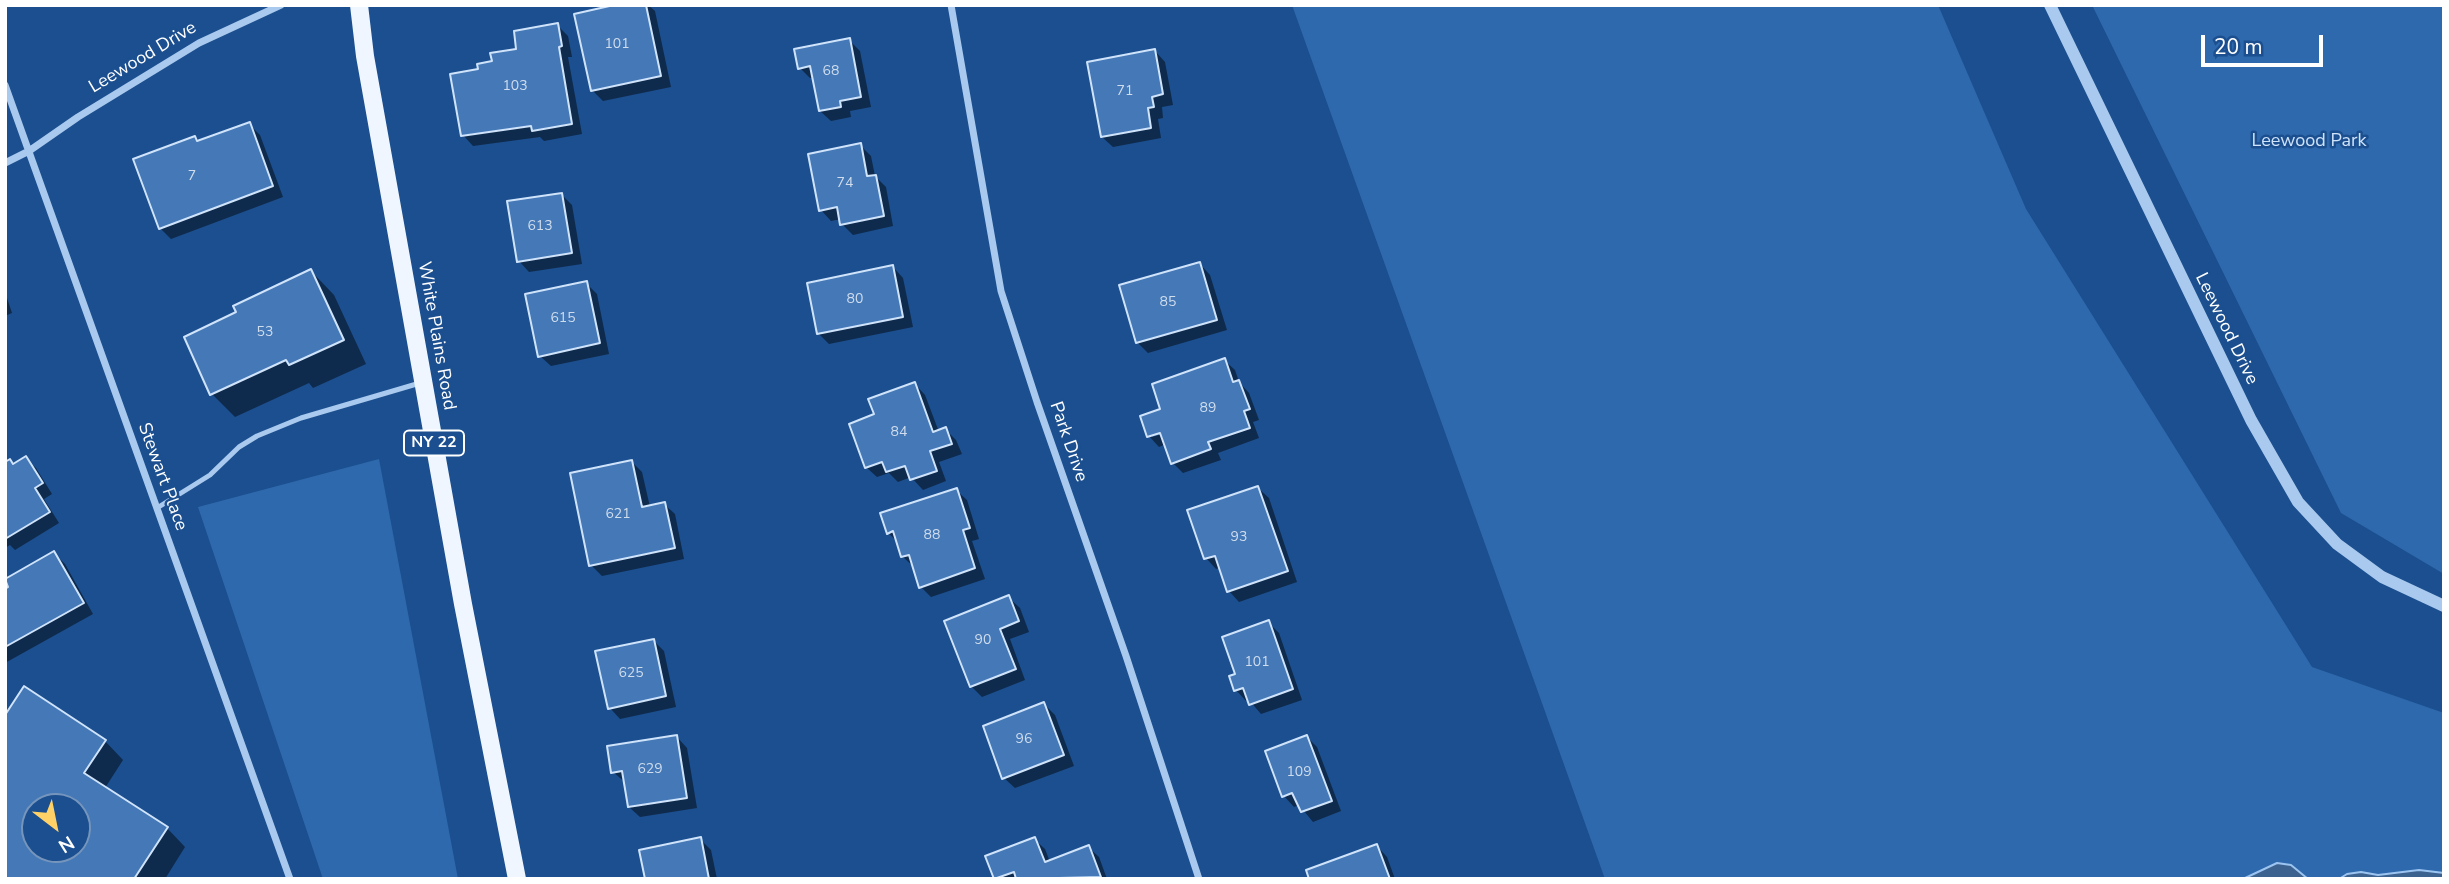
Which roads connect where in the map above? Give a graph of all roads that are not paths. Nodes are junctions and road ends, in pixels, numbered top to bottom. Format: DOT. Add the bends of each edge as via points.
graph roads {
  1 [pos="281,5"];
  2 [pos="359,5"];
  3 [pos="951,5"];
  4 [pos="2050,5"];
  5 [pos="5,85"];
  6 [pos="29,151"];
  7 [pos="5,163"];
  8 [pos="424,382"];
  9 [pos="157,508"];
  10 [pos="2444,606"];
  11 [pos="290,879"];
  12 [pos="517,879"];
  13 [pos="1199,879"];
  1 -- 6 [label="street, Leewood Drive" via="199,43"];
  2 -- 8 [label="main road, White Plains Road / NY 22"];
  3 -- 13 [label="street, Park Drive" via="1001,291"];
  4 -- 10 [label="street, Leewood Drive" via="2251,420 2298,502 2337,544 2382,577"];
  5 -- 6 [label="street, Stewart Place"];
  6 -- 7 [label="street, Leewood Drive"];
  6 -- 9 [label="street, Stewart Place"];
  8 -- 9 [label="lane" via="301,418 257,436 209,475"];
  8 -- 12 [label="main road, White Plains Road / NY 22"];
  9 -- 11 [label="street, Stewart Place"];
}
